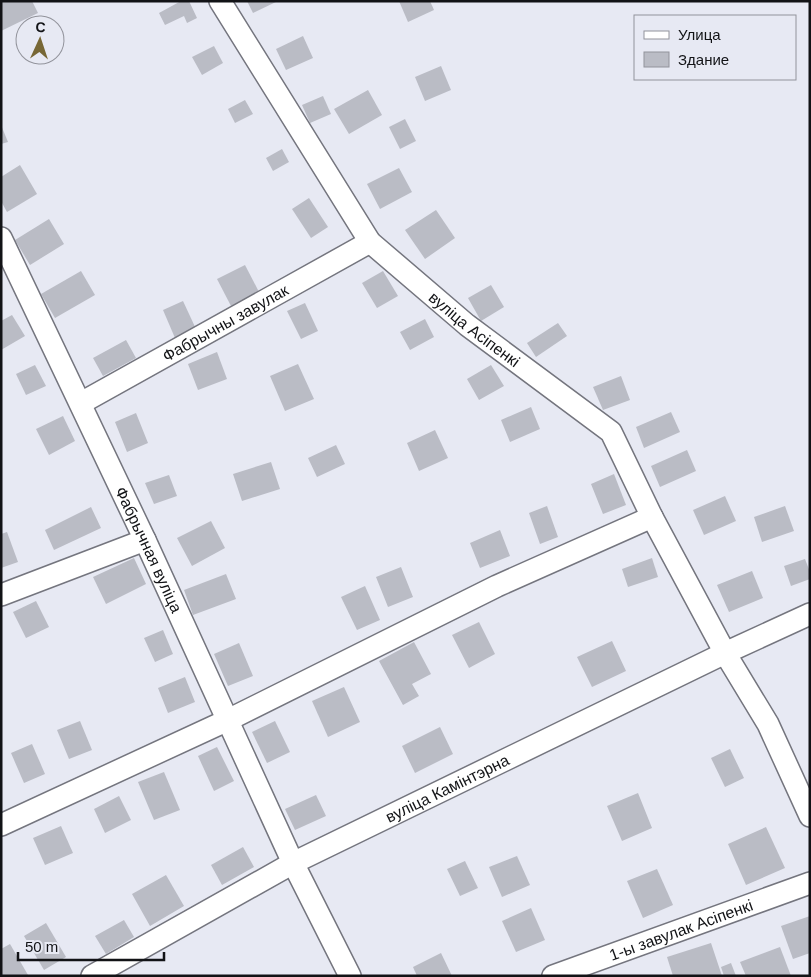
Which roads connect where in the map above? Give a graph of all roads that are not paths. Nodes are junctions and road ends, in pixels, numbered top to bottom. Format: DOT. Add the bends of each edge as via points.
graph roads {
  1 [pos="220,1"];
  2 [pos="1,238"];
  3 [pos="370,242"];
  4 [pos="80,403"];
  5 [pos="652,516"];
  6 [pos="145,540"];
  7 [pos="1,595"];
  8 [pos="810,614"];
  9 [pos="725,653"];
  10 [pos="228,720"];
  11 [pos="810,816"];
  12 [pos="1,825"];
  13 [pos="293,863"];
  14 [pos="810,883"];
  15 [pos="92,976"];
  16 [pos="350,976"];
  17 [pos="553,976"];
  1 -- 3 [label="street, вуліца Асіпенкі"];
  2 -- 4 [label="street, Фабрычная вуліца"];
  3 -- 4 [label="street, Фабрычны завулак"];
  3 -- 5 [label="street, вуліца Асіпенкі" via="467,325 611,432"];
  4 -- 6 [label="street, Фабрычная вуліца"];
  5 -- 9 [label="street, вуліца Асіпенкі"];
  5 -- 10 [label="street" via="497,586"];
  6 -- 7 [label="street"];
  6 -- 10 [label="street, Фабрычная вуліца"];
  8 -- 9 [label="street, вуліца Камінтэрна"];
  9 -- 11 [label="street, вуліца Асіпенкі" via="768,724"];
  9 -- 13 [label="street, вуліца Камінтэрна"];
  10 -- 12 [label="street"];
  10 -- 13 [label="street, Фабрычная вуліца"];
  13 -- 15 [label="street, вуліца Камінтэрна"];
  13 -- 16 [label="street, Фабрычная вуліца"];
  14 -- 17 [label="street, 1-ы завулак Асіпенкі"];
}
